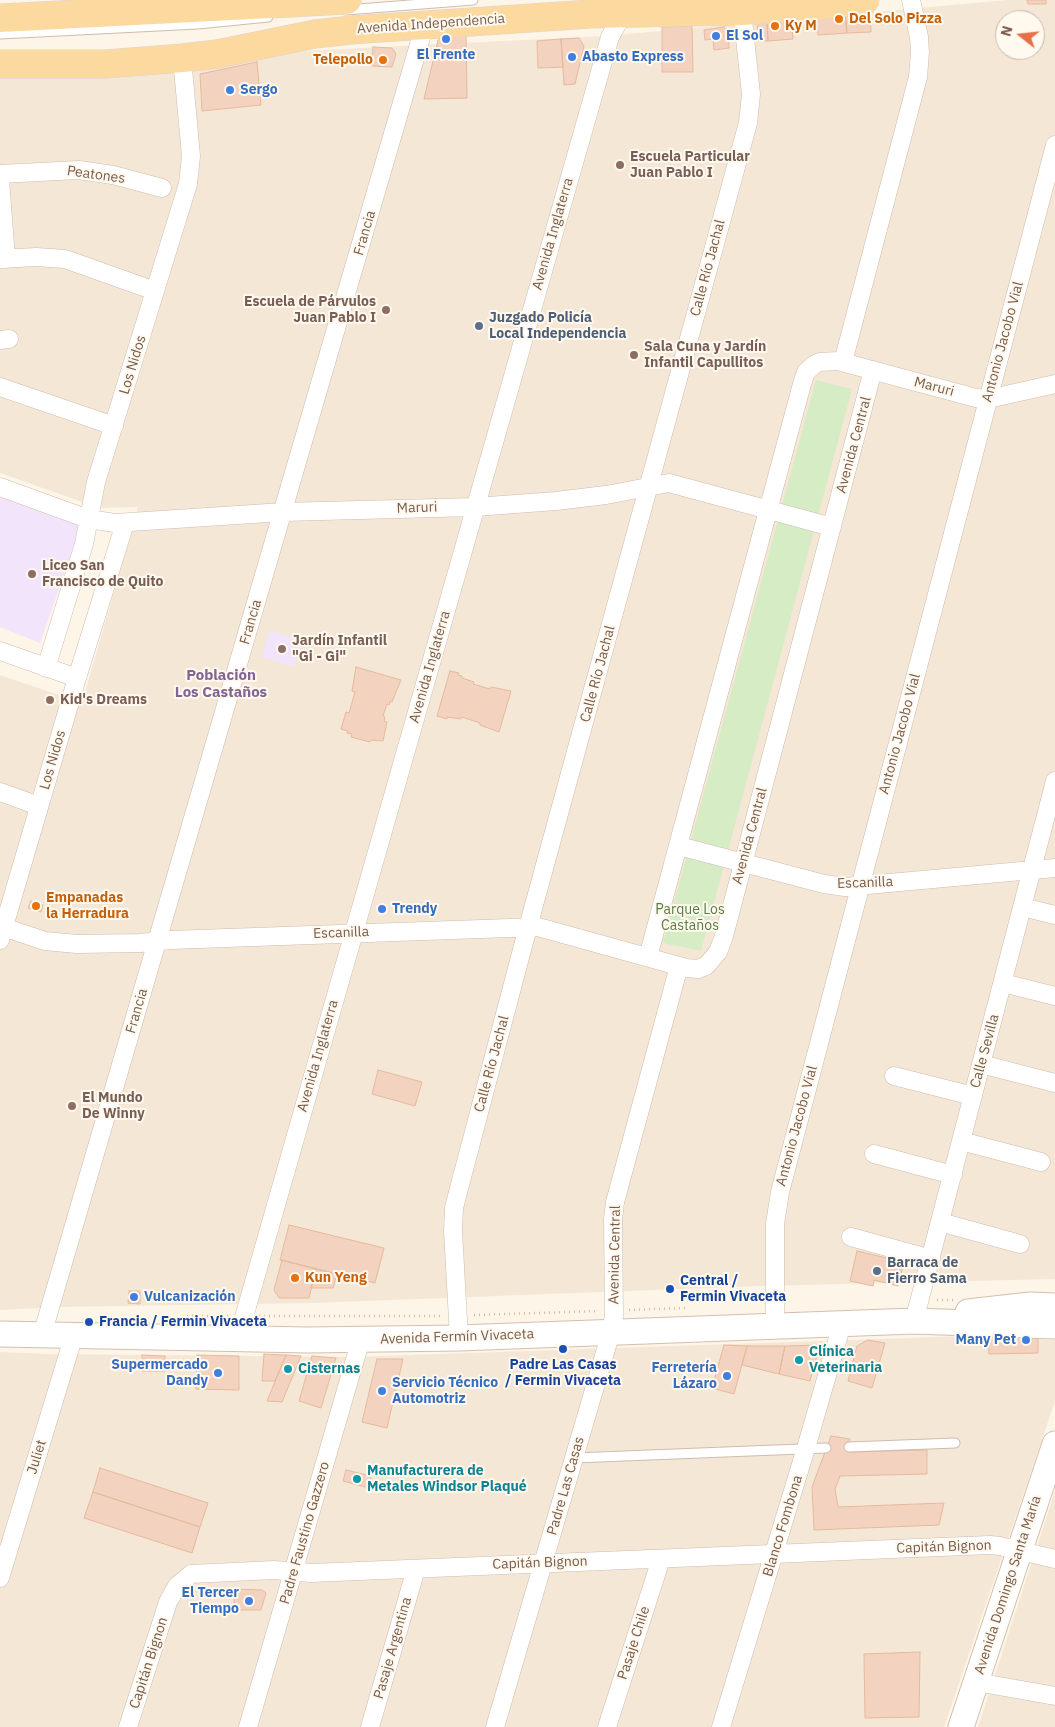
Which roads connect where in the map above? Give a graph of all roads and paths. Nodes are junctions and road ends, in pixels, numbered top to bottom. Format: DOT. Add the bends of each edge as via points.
graph roads {
  1 [pos="473,0"];
  2 [pos="865,0"];
  3 [pos="911,0"];
  4 [pos="628,4"];
  5 [pos="340,5"];
  6 [pos="667,6"];
  7 [pos="182,9"];
  8 [pos="742,11"];
  9 [pos="0,18"];
  10 [pos="425,24"];
  11 [pos="271,33"];
  12 [pos="0,34"];
  13 [pos="225,42"];
  14 [pos="182,58"];
  15 [pos="0,64"];
  16 [pos="1055,145"];
  17 [pos="0,174"];
  18 [pos="0,179"];
  19 [pos="162,188"];
  20 [pos="3,259"];
  21 [pos="155,291"];
  22 [pos="843,362"];
  23 [pos="873,370"];
  24 [pos="1055,384"];
  25 [pos="0,387"];
  26 [pos="988,399"];
  27 [pos="114,426"];
  28 [pos="0,487"];
  29 [pos="650,487"];
  30 [pos="475,507"];
  31 [pos="768,510"];
  32 [pos="283,512"];
  33 [pos="88,519"];
  34 [pos="125,523"];
  35 [pos="832,527"];
  36 [pos="0,651"];
  37 [pos="46,668"];
  38 [pos="77,678"];
  39 [pos="1055,781"];
  40 [pos="0,792"];
  41 [pos="39,806"];
  42 [pos="679,846"];
  43 [pos="743,862"];
  44 [pos="1055,868"];
  45 [pos="1032,870"];
  46 [pos="860,886"];
  47 [pos="1022,907"];
  48 [pos="1055,915"];
  49 [pos="528,927"];
  50 [pos="1,931"];
  51 [pos="354,933"];
  52 [pos="158,941"];
  53 [pos="648,957"];
  54 [pos="678,966"];
  55 [pos="1002,983"];
  56 [pos="1055,996"];
  57 [pos="981,1064"];
  58 [pos="894,1076"];
  59 [pos="1055,1083"];
  60 [pos="973,1096"];
  61 [pos="961,1141"];
  62 [pos="874,1154"];
  63 [pos="1041,1162"];
  64 [pos="953,1174"];
  65 [pos="940,1222"];
  66 [pos="851,1237"];
  67 [pos="1020,1244"];
  68 [pos="930,1259"];
  69 [pos="958,1300"];
  70 [pos="1055,1306"];
  71 [pos="690,1308"];
  72 [pos="917,1311"];
  73 [pos="185,1316"];
  74 [pos="612,1321"];
  75 [pos="842,1324"];
  76 [pos="1055,1326"];
  77 [pos="241,1327"];
  78 [pos="458,1327"];
  79 [pos="775,1327"];
  80 [pos="0,1334"];
  81 [pos="42,1334"];
  82 [pos="74,1335"];
  83 [pos="362,1339"];
  84 [pos="955,1443"];
  85 [pos="1055,1444"];
  86 [pos="849,1447"];
  87 [pos="806,1448"];
  88 [pos="826,1448"];
  89 [pos="574,1458"];
  90 [pos="1020,1551"];
  91 [pos="774,1554"];
  92 [pos="1055,1558"];
  93 [pos="661,1559"];
  94 [pos="543,1563"];
  95 [pos="416,1569"];
  96 [pos="294,1572"];
  97 [pos="0,1578"];
  98 [pos="976,1682"];
  99 [pos="1055,1696"];
  100 [pos="128,1727"];
  101 [pos="248,1727"];
  102 [pos="370,1727"];
  103 [pos="495,1727"];
  104 [pos="608,1727"];
  105 [pos="721,1727"];
  106 [pos="961,1727"];
  1 -- 5 [label="lane"];
  2 -- 8 [label="main road, Avenida Independencia"];
  3 -- 22 [label="street" via="919,37 918,78"];
  4 -- 6 [label="main road, Avenida Independencia"];
  4 -- 10 [label="main road, Avenida Independencia"];
  4 -- 30 [label="street, Avenida Inglaterra" via="610,37"];
  5 -- 7 [label="main road"];
  6 -- 8 [label="main road, Avenida Independencia"];
  7 -- 9 [label="main road"];
  7 -- 12 [label="lane" via="275,15 198,24"];
  8 -- 29 [label="street, Calle Río Jachal" via="750,114"];
  10 -- 14 [label="main road, Avenida Independencia" via="315,34 235,51"];
  10 -- 32 [label="street, Francia"];
  11 -- 13 [label="lane"];
  14 -- 15 [label="main road, Avenida Independencia" via="106,64"];
  14 -- 21 [label="street, Los Nidos" via="191,166 186,194"];
  16 -- 26 [label="street, Antonio Jacobo Vial"];
  17 -- 19 [label="street, Peatones" via="79,170"];
  18 -- 20 [label="street"];
  20 -- 21 [label="street" via="66,259"];
  21 -- 27 [label="street, Los Nidos"];
  22 -- 23 [label="street, Maruri"];
  22 -- 31 [label="street, Maruri" via="832,360 815,364 806,372"];
  23 -- 26 [label="street, Maruri"];
  23 -- 35 [label="street, Avenida Central"];
  24 -- 26 [label="street, Maruri"];
  25 -- 27 [label="street"];
  26 -- 46 [label="street, Antonio Jacobo Vial"];
  27 -- 33 [label="street, Los Nidos"];
  28 -- 33 [label="street, Maruri"];
  29 -- 30 [label="street, Maruri" via="572,500"];
  29 -- 31 [label="street, Maruri" via="674,484"];
  29 -- 49 [label="street, Calle Río Jachal"];
  30 -- 32 [label="street, Maruri"];
  30 -- 51 [label="street, Avenida Inglaterra"];
  31 -- 35 [label="street, Maruri"];
  31 -- 42 [label="street"];
  32 -- 34 [label="street, Maruri"];
  32 -- 52 [label="street, Francia"];
  33 -- 34 [label="street, Maruri"];
  33 -- 37 [label="street, Los Nidos" via="84,544"];
  34 -- 38 [label="street, Los Nidos"];
  35 -- 43 [label="street, Avenida Central"];
  36 -- 37 [label="street"];
  37 -- 38 [label="street"];
  38 -- 41 [label="street, Los Nidos"];
  39 -- 45 [label="street, Calle Sevilla"];
  40 -- 41 [label="street"];
  41 -- 50 [label="street, Los Nidos"];
  42 -- 43 [label="street, Escanilla"];
  42 -- 53 [label="street"];
  43 -- 46 [label="street, Escanilla" via="824,884"];
  43 -- 54 [label="street, Avenida Central" via="718,952 701,968"];
  44 -- 45 [label="street, Escanilla"];
  45 -- 46 [label="street, Escanilla"];
  45 -- 47 [label="street, Calle Sevilla"];
  46 -- 79 [label="street, Antonio Jacobo Vial" via="778,1202"];
  47 -- 48 [label="street"];
  47 -- 55 [label="street, Calle Sevilla"];
  49 -- 51 [label="street, Escanilla"];
  49 -- 53 [label="street, Escanilla" via="547,929"];
  49 -- 78 [label="street, Calle Río Jachal" via="454,1208"];
  50 -- 52 [label="street, Escanilla" via="57,943"];
  51 -- 52 [label="street, Escanilla"];
  51 -- 77 [label="street, Avenida Inglaterra"];
  52 -- 81 [label="street, Francia"];
  53 -- 54 [label="street, Escanilla"];
  54 -- 74 [label="street, Avenida Central" via="614,1202"];
  55 -- 56 [label="street"];
  55 -- 57 [label="street, Calle Sevilla"];
  57 -- 59 [label="street"];
  57 -- 60 [label="street, Calle Sevilla"];
  58 -- 60 [label="street"];
  60 -- 61 [label="street, Calle Sevilla"];
  61 -- 63 [label="street"];
  61 -- 64 [label="street, Calle Sevilla"];
  62 -- 64 [label="street"];
  64 -- 65 [label="street, Calle Sevilla"];
  65 -- 67 [label="street"];
  65 -- 68 [label="street, Calle Sevilla"];
  66 -- 68 [label="street"];
  68 -- 72 [label="street, Calle Sevilla"];
  69 -- 72 [label="path"];
  70 -- 72 [label="main road, Avenida Fermín Vivaceta"];
  71 -- 74 [label="path"];
  72 -- 75 [label="main road, Avenida Fermín Vivaceta"];
  72 -- 76 [label="main road, Avenida Fermín Vivaceta"];
  73 -- 77 [label="path"];
  74 -- 78 [label="main road, Avenida Fermín Vivaceta"];
  74 -- 78 [label="path"];
  74 -- 79 [label="main road, Avenida Fermín Vivaceta"];
  74 -- 89 [label="street, Padre Las Casas"];
  75 -- 79 [label="main road, Avenida Fermín Vivaceta"];
  75 -- 87 [label="street, Blanco Fombona"];
  77 -- 78 [label="path"];
  77 -- 82 [label="main road, Avenida Fermín Vivaceta"];
  77 -- 83 [label="main road, Avenida Fermín Vivaceta"];
  78 -- 83 [label="main road, Avenida Fermín Vivaceta"];
  80 -- 81 [label="main road, Avenida Fermín Vivaceta"];
  81 -- 82 [label="main road, Avenida Fermín Vivaceta"];
  82 -- 97 [label="street, Juliet"];
  83 -- 96 [label="street, Padre Faustino Gazzero"];
  84 -- 86 [label="lane"];
  85 -- 90 [label="main road, Avenida Domingo Santa María"];
  87 -- 88 [label="lane"];
  87 -- 89 [label="lane"];
  87 -- 91 [label="street, Blanco Fombona"];
  89 -- 94 [label="street, Padre Las Casas"];
  90 -- 91 [label="street, Capitán Bignon" via="990,1545"];
  90 -- 92 [label="street, Capitán Bignon"];
  90 -- 98 [label="main road, Avenida Domingo Santa María"];
  91 -- 93 [label="street, Capitán Bignon"];
  91 -- 105 [label="street, Blanco Fombona"];
  93 -- 94 [label="street, Capitán Bignon"];
  93 -- 104 [label="street, Pasaje Chile"];
  94 -- 95 [label="street, Capitán Bignon"];
  94 -- 103 [label="street, Padre Las Casas"];
  95 -- 96 [label="street, Capitán Bignon"];
  95 -- 102 [label="street, Pasaje Argentina"];
  96 -- 100 [label="street, Capitán Bignon" via="191,1574 183,1580 168,1602"];
  96 -- 101 [label="street, Padre Faustino Gazzero"];
  98 -- 99 [label="street"];
  98 -- 106 [label="main road, Avenida Domingo Santa María"];
}
